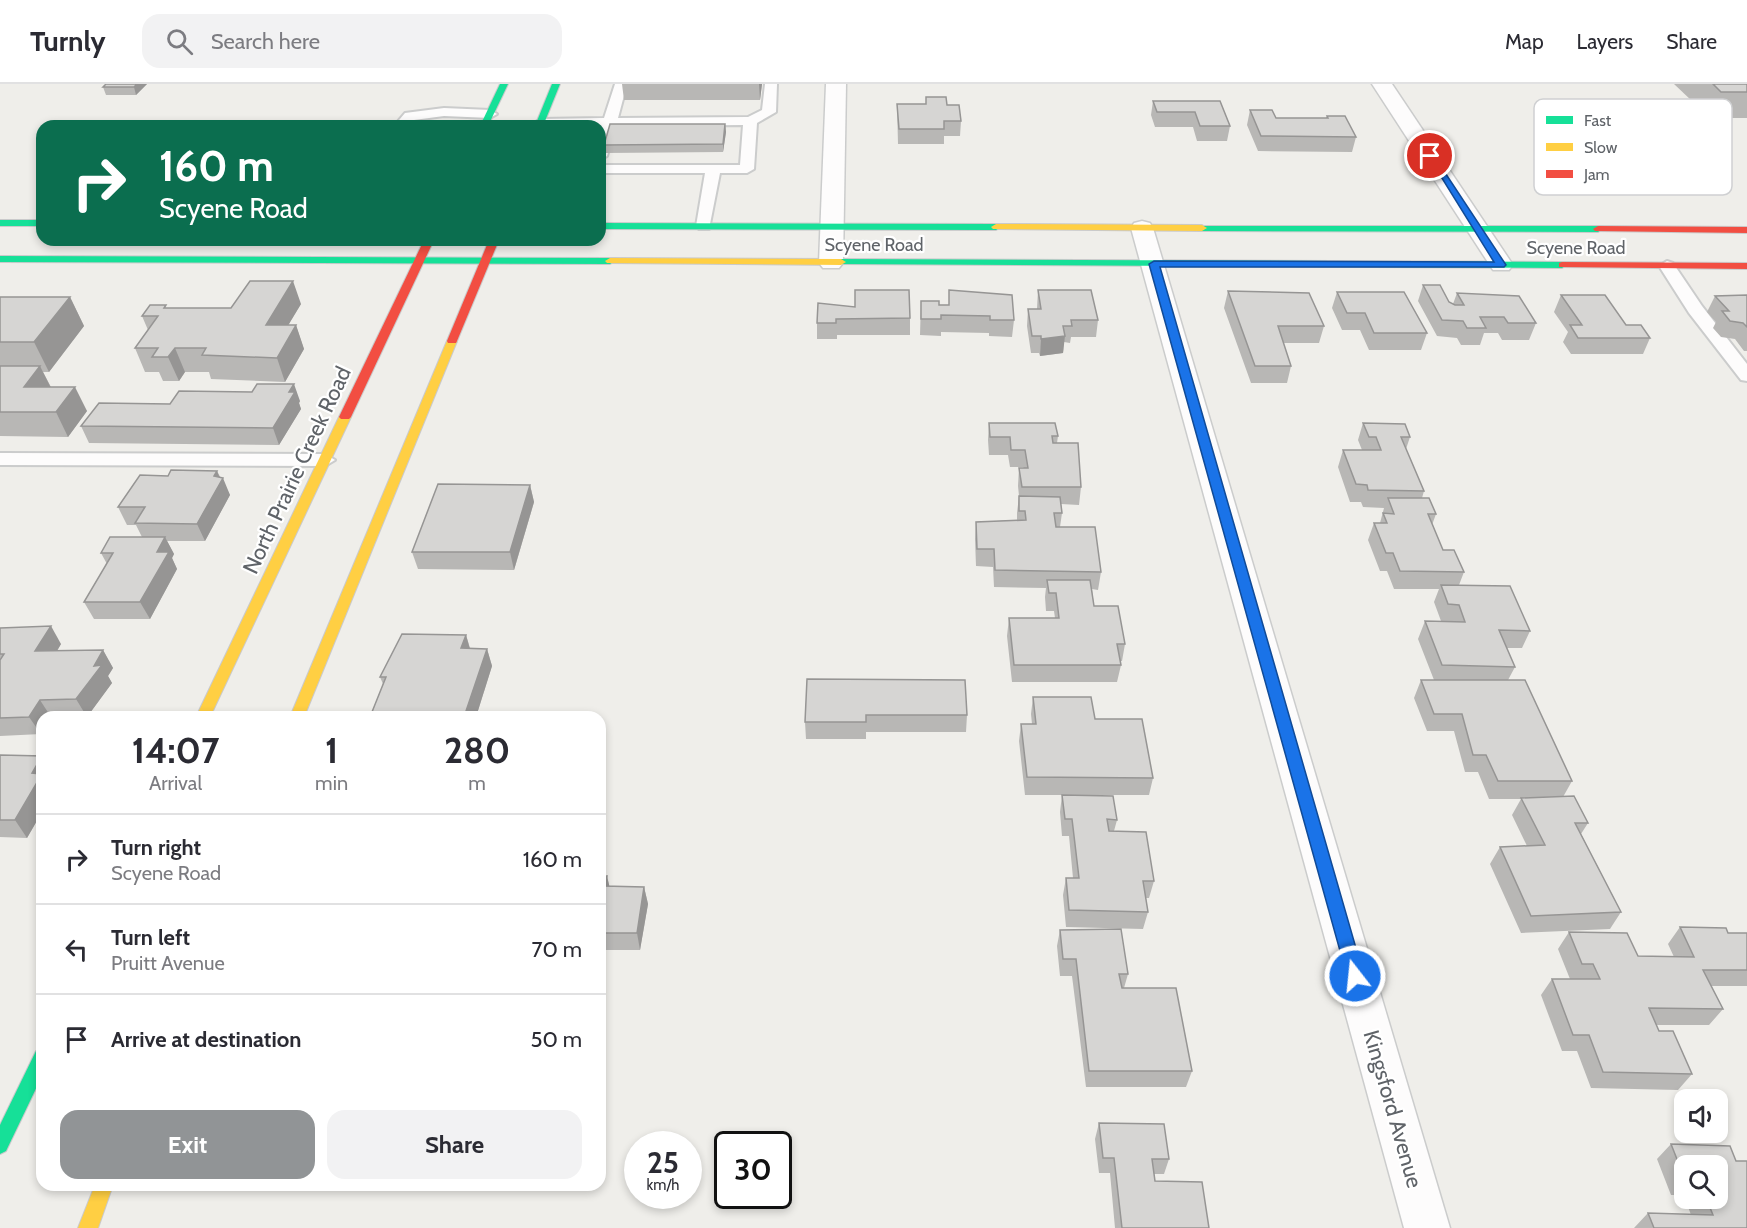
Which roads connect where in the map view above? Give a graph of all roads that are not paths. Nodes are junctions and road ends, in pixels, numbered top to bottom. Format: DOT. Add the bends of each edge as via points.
graph roads {
  1 [pos="504,84"];
  2 [pos="556,84"];
  3 [pos="621,84"];
  4 [pos="771,84"];
  5 [pos="836,84"];
  6 [pos="1382,84"];
  7 [pos="406,120"];
  8 [pos="487,120"];
  9 [pos="542,120"];
  10 [pos="750,121"];
  11 [pos="606,122"];
  12 [pos="610,122"];
  13 [pos="606,136"];
  14 [pos="646,152"];
  15 [pos="697,152"];
  16 [pos="606,169"];
  17 [pos="643,169"];
  18 [pos="693,169"];
  19 [pos="713,169"];
  20 [pos="0,223"];
  21 [pos="36,223"];
  22 [pos="606,226"];
  23 [pos="704,226"];
  24 [pos="831,226"];
  25 [pos="1142,228"];
  26 [pos="1477,229"];
  27 [pos="1747,230"];
  28 [pos="426,246"];
  29 [pos="491,246"];
  30 [pos="0,259"];
  31 [pos="420,260"];
  32 [pos="485,260"];
  33 [pos="831,263"];
  34 [pos="1154,264"];
  35 [pos="1501,265"];
  36 [pos="1667,266"];
  37 [pos="1747,266"];
  38 [pos="1747,375"];
  39 [pos="325,460"];
  40 [pos="3,463"];
  41 [pos="206,711"];
  42 [pos="299,711"];
  43 [pos="36,1070"];
  44 [pos="0,1145"];
  45 [pos="102,1191"];
  46 [pos="88,1228"];
  47 [pos="1427,1228"];
  1 -- 8 [label="main road"];
  2 -- 9 [label="main road"];
  3 -- 12 [label="lane"];
  4 -- 10 [label="lane" via="769,112"];
  5 -- 24 [label="street"];
  6 -- 26 [label="street"];
  7 -- 8 [label="lane" via="410,116 444,112"];
  10 -- 12 [label="lane" via="701,127"];
  10 -- 19 [label="lane" via="747,169"];
  11 -- 12 [label="lane"];
  12 -- 13 [label="lane"];
  14 -- 17 [label="lane"];
  15 -- 18 [label="lane"];
  16 -- 17 [label="lane"];
  17 -- 18 [label="lane"];
  18 -- 19 [label="lane"];
  19 -- 23 [label="lane"];
  20 -- 21 [label="main road"];
  22 -- 23 [label="main road, Scyene Road"];
  23 -- 24 [label="main road, Scyene Road"];
  24 -- 25 [label="main road, Scyene Road"];
  24 -- 33 [label="street"];
  25 -- 26 [label="main road, Scyene Road"];
  25 -- 34 [label="street, Kingsford Avenue"];
  26 -- 27 [label="main road, Scyene Road"];
  26 -- 35 [label="street"];
  28 -- 31 [label="main road, North Prairie Creek Road"];
  29 -- 32 [label="main road"];
  30 -- 31 [label="main road, Scyene Road"];
  31 -- 32 [label="main road, Scyene Road"];
  31 -- 39 [label="main road, North Prairie Creek Road"];
  32 -- 33 [label="main road, Scyene Road"];
  32 -- 42 [label="main road"];
  33 -- 34 [label="main road, Scyene Road"];
  34 -- 35 [label="main road, Scyene Road"];
  34 -- 47 [label="street, Kingsford Avenue"];
  35 -- 36 [label="main road, Scyene Road"];
  36 -- 37 [label="main road, Scyene Road"];
  36 -- 38 [label="lane"];
  39 -- 40 [label="lane"];
  39 -- 41 [label="main road, North Prairie Creek Road"];
  43 -- 44 [label="main road"];
  45 -- 46 [label="main road"];
}
